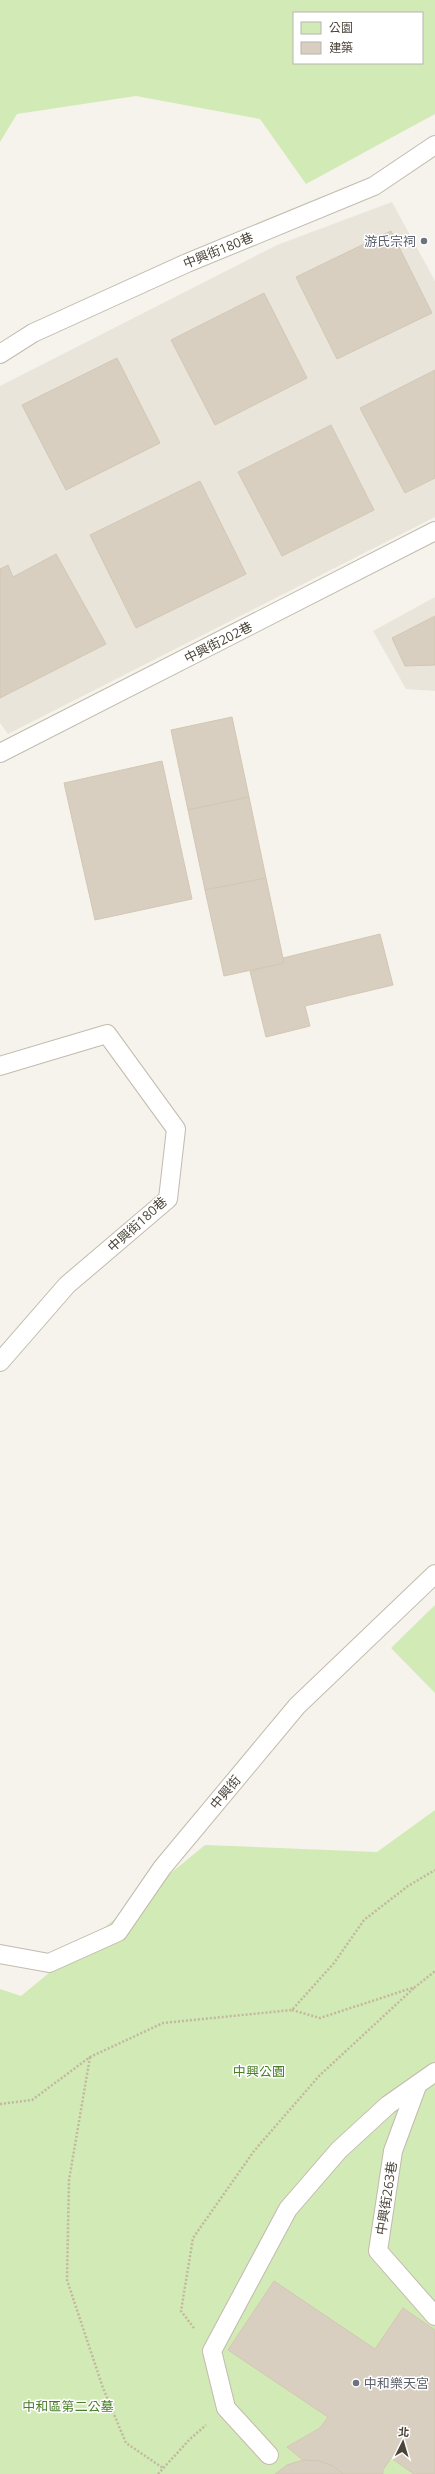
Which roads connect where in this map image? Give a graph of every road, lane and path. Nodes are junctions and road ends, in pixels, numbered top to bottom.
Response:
1 (435, 145) edge
2 (0, 354) edge
3 (435, 531) edge
4 (0, 753) edge
5 (0, 1066) edge
6 (0, 1362) edge
7 (435, 1574) edge
8 (435, 1870) edge
9 (0, 1954) edge
10 (435, 1971) edge
11 (415, 1987) junction
12 (292, 2010) junction
13 (90, 2057) junction
14 (435, 2072) edge
15 (418, 2086) junction
16 (0, 2104) edge
17 (435, 2316) edge
18 (212, 2351) junction
19 (226, 2408) junction
20 (269, 2455) dead end
21 (163, 2468) junction
22 (158, 2474) edge

1 - 2 lane, 中興街180巷
3 - 4 lane, 中興街202巷
5 - 6 lane, 中興街180巷
7 - 9 lane, 中興街
8 - 12 path
10 - 11 path
11 - 12 path
11 - 18 path
12 - 13 path
13 - 16 path
13 - 21 path
14 - 15 lane, 中興街263巷
15 - 17 lane, 中興街263巷
15 - 18 lane
18 - 19 lane
19 - 20 lane
19 - 21 path
21 - 22 path

